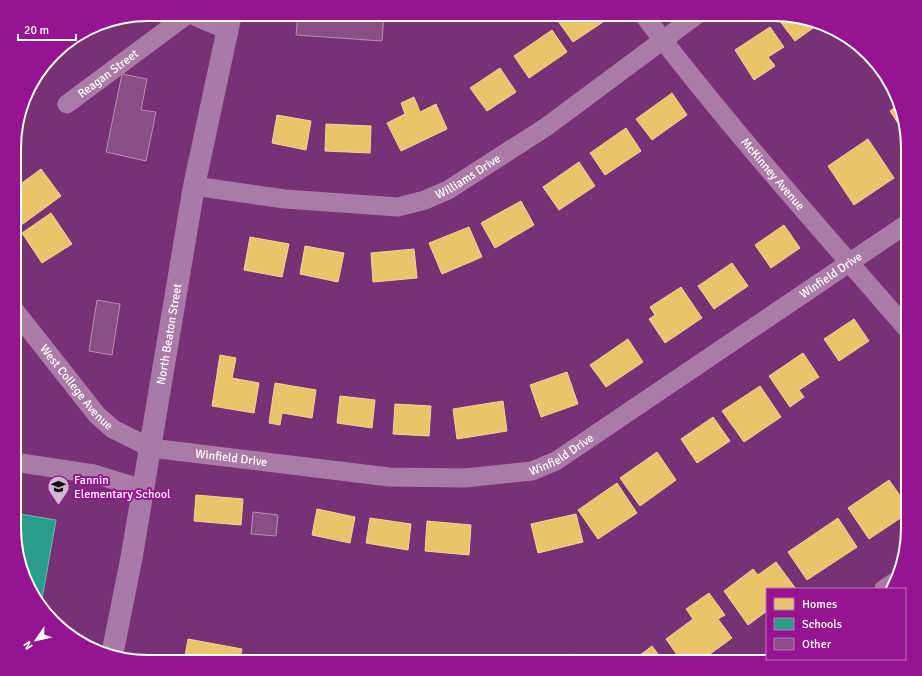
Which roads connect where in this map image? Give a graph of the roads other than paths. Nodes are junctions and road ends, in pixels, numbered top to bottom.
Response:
1 (180, 21) edge
2 (649, 21) edge
3 (689, 21) edge
4 (229, 22) edge
5 (663, 40) junction
6 (67, 104) dead end
7 (194, 186) junction
8 (901, 228) edge
9 (849, 263) junction
10 (21, 319) edge
11 (901, 322) edge
12 (150, 448) junction
13 (21, 463) edge
14 (144, 489) junction
15 (113, 650) edge

1 - 6 street, Reagan Street
2 - 5 street, McKinney Avenue
3 - 5 street, Williams Drive
4 - 7 main road, North Beaton Street
5 - 7 street, Williams Drive
5 - 9 street, McKinney Avenue
7 - 12 main road, North Beaton Street
8 - 9 street, Winfield Drive
9 - 11 street, McKinney Avenue
9 - 12 street, Winfield Drive
10 - 12 street, West College Avenue
12 - 14 main road, North Beaton Street
13 - 14 street
14 - 15 main road, North Beaton Street

